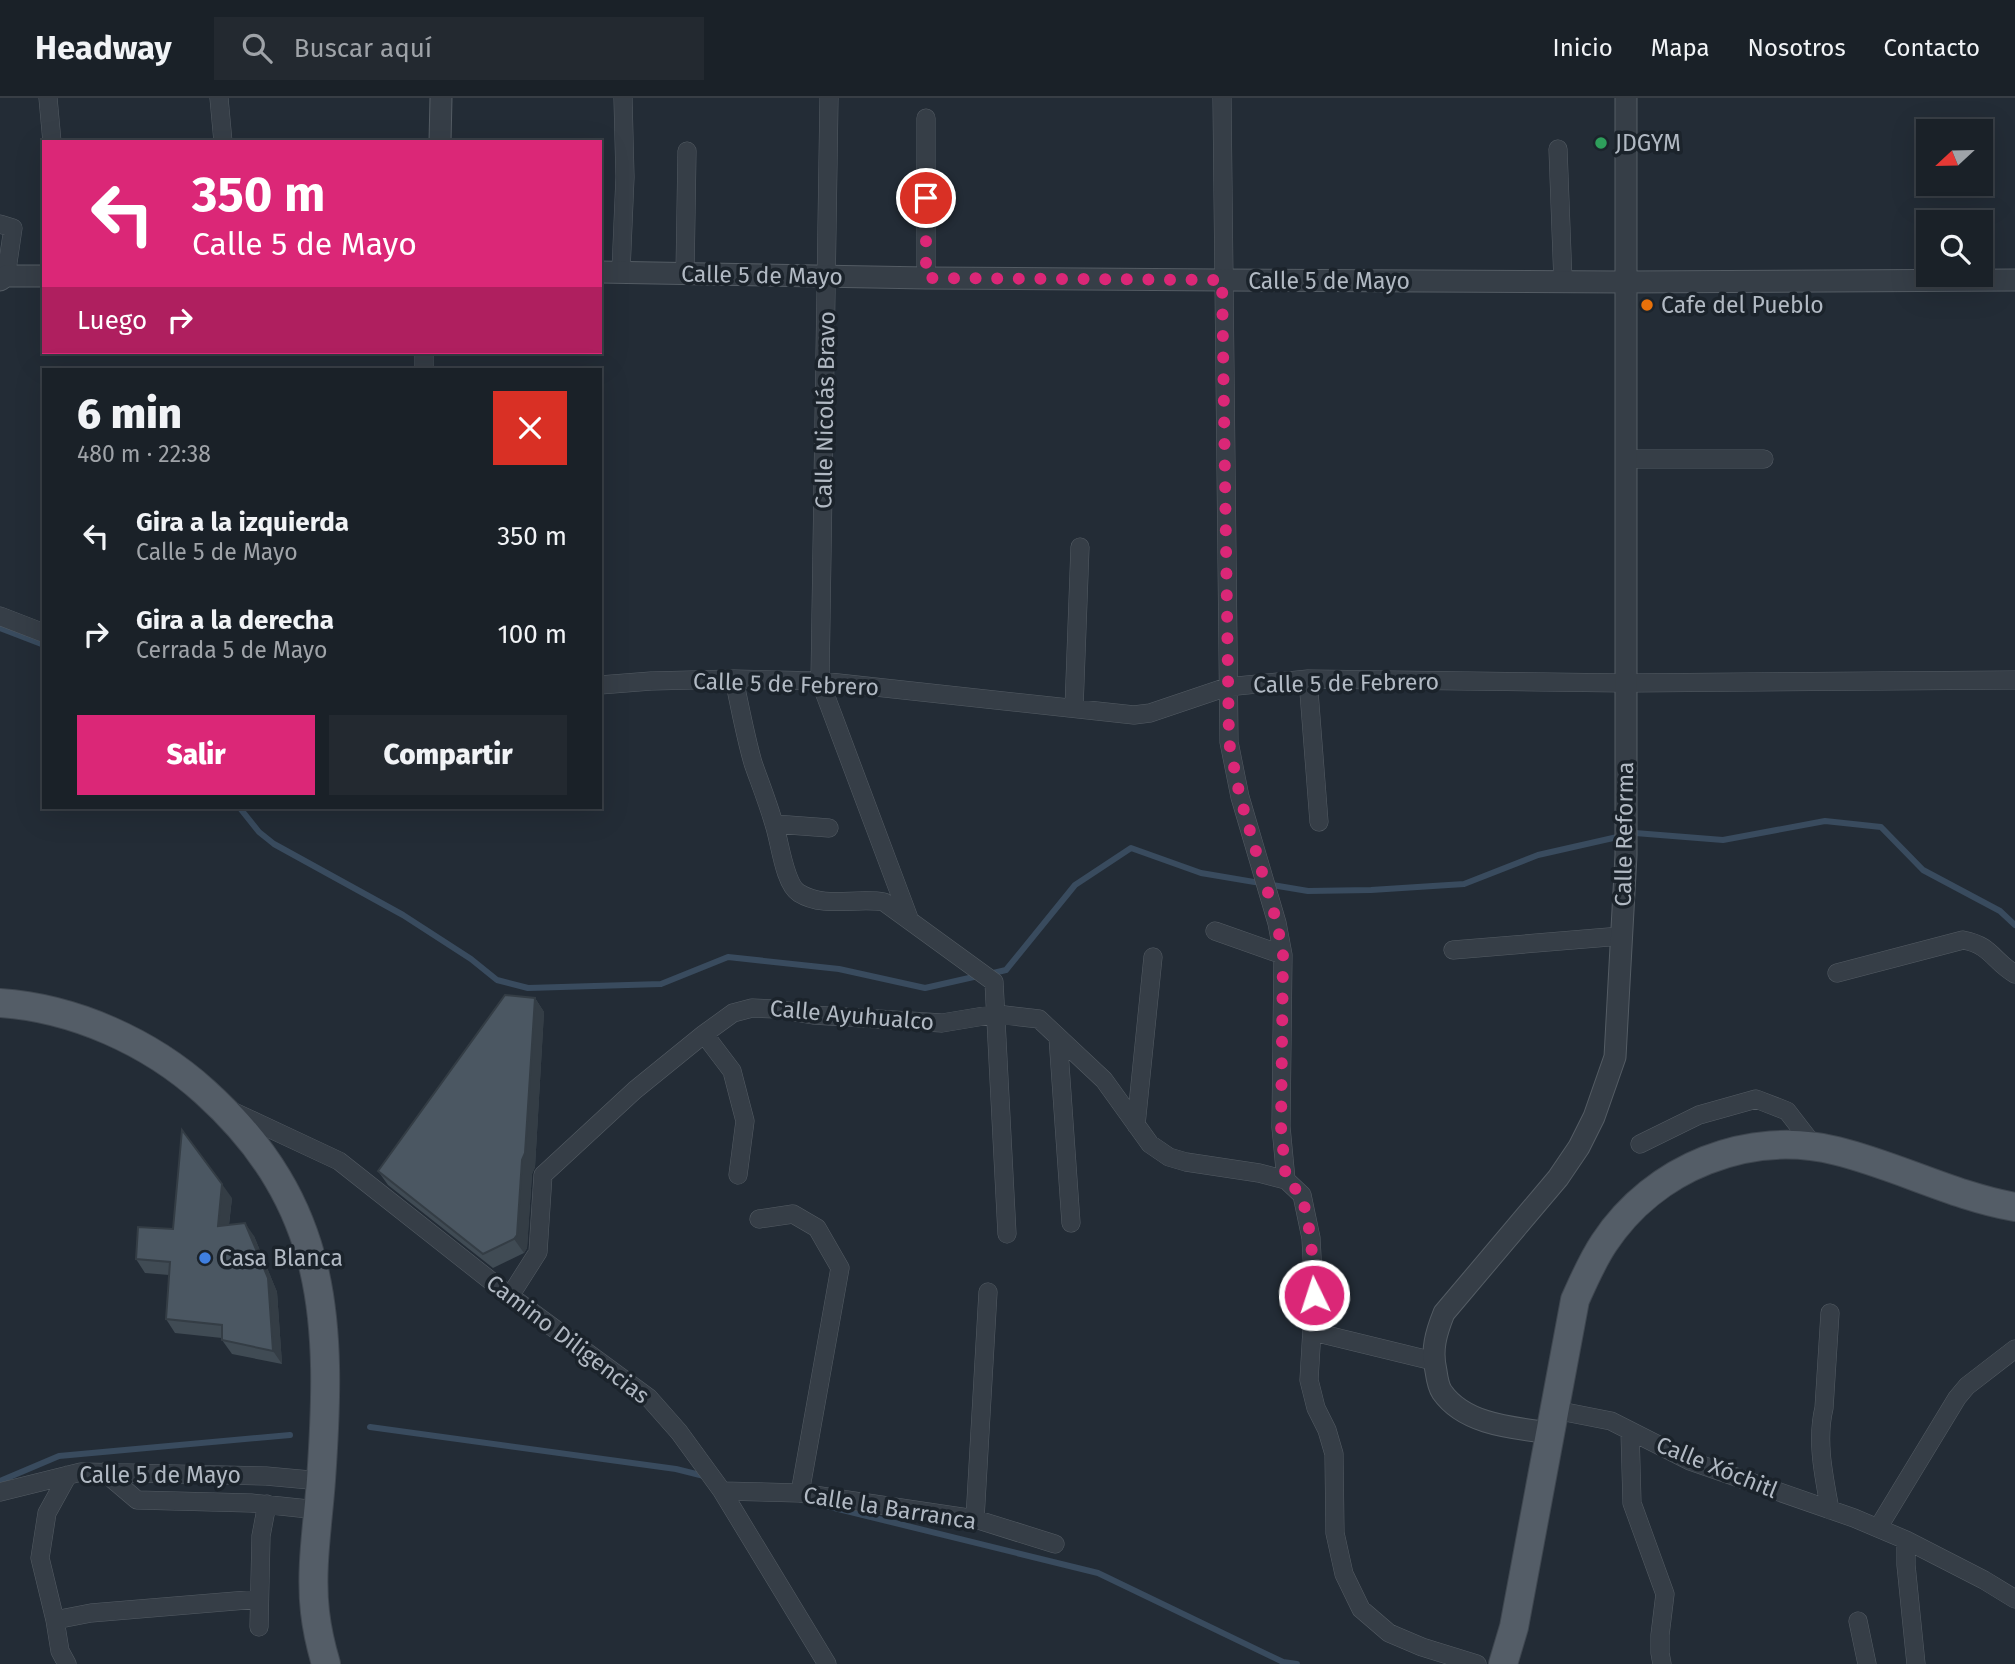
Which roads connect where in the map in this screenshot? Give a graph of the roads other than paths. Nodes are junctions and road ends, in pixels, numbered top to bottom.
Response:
1 (48, 98) edge
2 (219, 98) edge
3 (441, 98) edge
4 (622, 98) edge
5 (829, 98) edge
6 (1222, 98) edge
7 (1626, 98) edge
8 (926, 118) dead end
9 (52, 140) edge
10 (223, 140) edge
11 (440, 140) edge
12 (1558, 149) dead end
13 (687, 151) dead end
14 (0, 224) edge
15 (611, 272) edge
16 (685, 274) junction
17 (828, 275) junction
18 (42, 276) edge
19 (2, 277) edge
20 (926, 278) junction
21 (1222, 280) junction
22 (2015, 280) edge
23 (1563, 282) junction
24 (1625, 282) junction
25 (1626, 459) junction
26 (1764, 459) dead end
27 (1080, 547) dead end
28 (0, 616) edge
29 (42, 632) edge
30 (734, 679) junction
31 (1308, 679) junction
32 (2015, 680) edge
33 (820, 681) junction
34 (1626, 683) junction
35 (602, 685) edge
36 (1227, 687) junction
37 (1074, 708) junction
38 (1319, 822) dead end
39 (775, 824) junction
40 (829, 828) dead end
41 (910, 921) junction
42 (1215, 931) dead end
43 (1622, 936) junction
44 (1453, 950) dead end
45 (1283, 955) junction
46 (1153, 957) dead end
47 (1837, 973) dead end
48 (2015, 974) edge
49 (0, 1003) edge
50 (996, 1014) junction
51 (704, 1034) junction
52 (1058, 1037) junction
53 (220, 1105) junction
54 (1136, 1125) junction
55 (1640, 1144) dead end
56 (1814, 1146) junction
57 (738, 1175) dead end
58 (1286, 1180) junction
59 (2015, 1207) edge
60 (759, 1219) dead end
61 (1071, 1223) dead end
62 (1007, 1234) dead end
63 (988, 1292) dead end
64 (510, 1296) junction
65 (1830, 1313) dead end
66 (1314, 1332) junction
67 (2015, 1349) edge
68 (1433, 1361) junction
69 (1553, 1421) junction
70 (1630, 1431) junction
71 (104, 1472) junction
72 (68, 1475) junction
73 (321, 1481) junction
74 (726, 1491) junction
75 (0, 1492) edge
76 (797, 1493) junction
77 (267, 1504) junction
78 (318, 1510) junction
79 (1830, 1510) junction
80 (975, 1519) junction
81 (1878, 1528) junction
82 (1906, 1540) junction
83 (1055, 1544) dead end
84 (258, 1598) junction
85 (2015, 1599) edge
86 (55, 1620) junction
87 (1858, 1621) dead end
88 (259, 1627) dead end
89 (67, 1664) edge
90 (326, 1664) edge
91 (827, 1664) edge
92 (1477, 1664) edge
93 (1503, 1664) edge
94 (1662, 1664) edge
95 (1867, 1664) edge
96 (1916, 1664) edge

1 - 9 street
2 - 10 street
3 - 11 street
4 - 15 street
5 - 17 street, Calle Nicolás Bravo
6 - 21 street
7 - 24 street, Calle Reforma
8 - 20 street
12 - 23 street
13 - 16 street
14 - 19 street
15 - 16 street, Calle 5 de Mayo
16 - 17 street, Calle 5 de Mayo
17 - 20 street, Calle 5 de Mayo
17 - 33 street, Calle Nicolás Bravo
18 - 19 street
20 - 21 street, Calle 5 de Mayo
21 - 23 street, Calle 5 de Mayo
21 - 36 street
22 - 24 street, Calle 5 de Mayo
23 - 24 street, Calle 5 de Mayo
24 - 25 street, Calle Reforma
25 - 26 street
25 - 34 street, Calle Reforma
27 - 37 street
28 - 29 street
30 - 33 street, Calle 5 de Febrero
30 - 35 street, Calle 5 de Febrero
30 - 39 street
31 - 34 street, Calle 5 de Febrero
31 - 36 street, Calle 5 de Febrero
31 - 38 street
32 - 34 street, Calle 5 de Febrero
33 - 37 street, Calle 5 de Febrero
33 - 41 street
34 - 43 street, Calle Reforma
36 - 37 street, Calle 5 de Febrero
36 - 45 street
39 - 40 street
39 - 41 street
41 - 50 street
42 - 45 street
43 - 44 street
43 - 68 street, Calle Reforma
45 - 58 street
46 - 54 street
47 - 48 street
49 - 53 main road
50 - 51 street, Calle Ayuhualco
50 - 52 street, Calle Ayuhualco
50 - 62 street
51 - 57 street
51 - 64 street, Calle Ayuhualco
52 - 54 street, Calle Ayuhualco
52 - 61 street
53 - 64 street, Camino Diligencias
53 - 73 main road
54 - 58 street, Calle Ayuhualco
55 - 56 street
56 - 59 main road
56 - 69 main road
58 - 66 street
60 - 76 street
63 - 80 street
64 - 74 street, Camino Diligencias
65 - 79 street
66 - 68 street
66 - 92 street
67 - 81 street
68 - 69 street, Calle Reforma
69 - 70 street, Calle Xóchitl
69 - 93 main road
70 - 79 street, Calle Xóchitl
70 - 94 street
71 - 72 street, Calle 5 de Mayo
71 - 73 street, Calle 5 de Mayo
71 - 77 street
72 - 75 street, Calle 5 de Mayo
72 - 86 street
73 - 78 main road
74 - 76 street, Calle la Barranca
74 - 91 street, Camino Diligencias
76 - 80 street, Calle la Barranca
77 - 78 street
77 - 84 street
78 - 90 main road
79 - 81 street, Calle Xóchitl
80 - 83 street, Calle la Barranca
81 - 82 street, Calle Xóchitl
82 - 85 street, Calle Xóchitl
82 - 96 street
84 - 86 street
84 - 88 street
86 - 89 street
87 - 95 street

